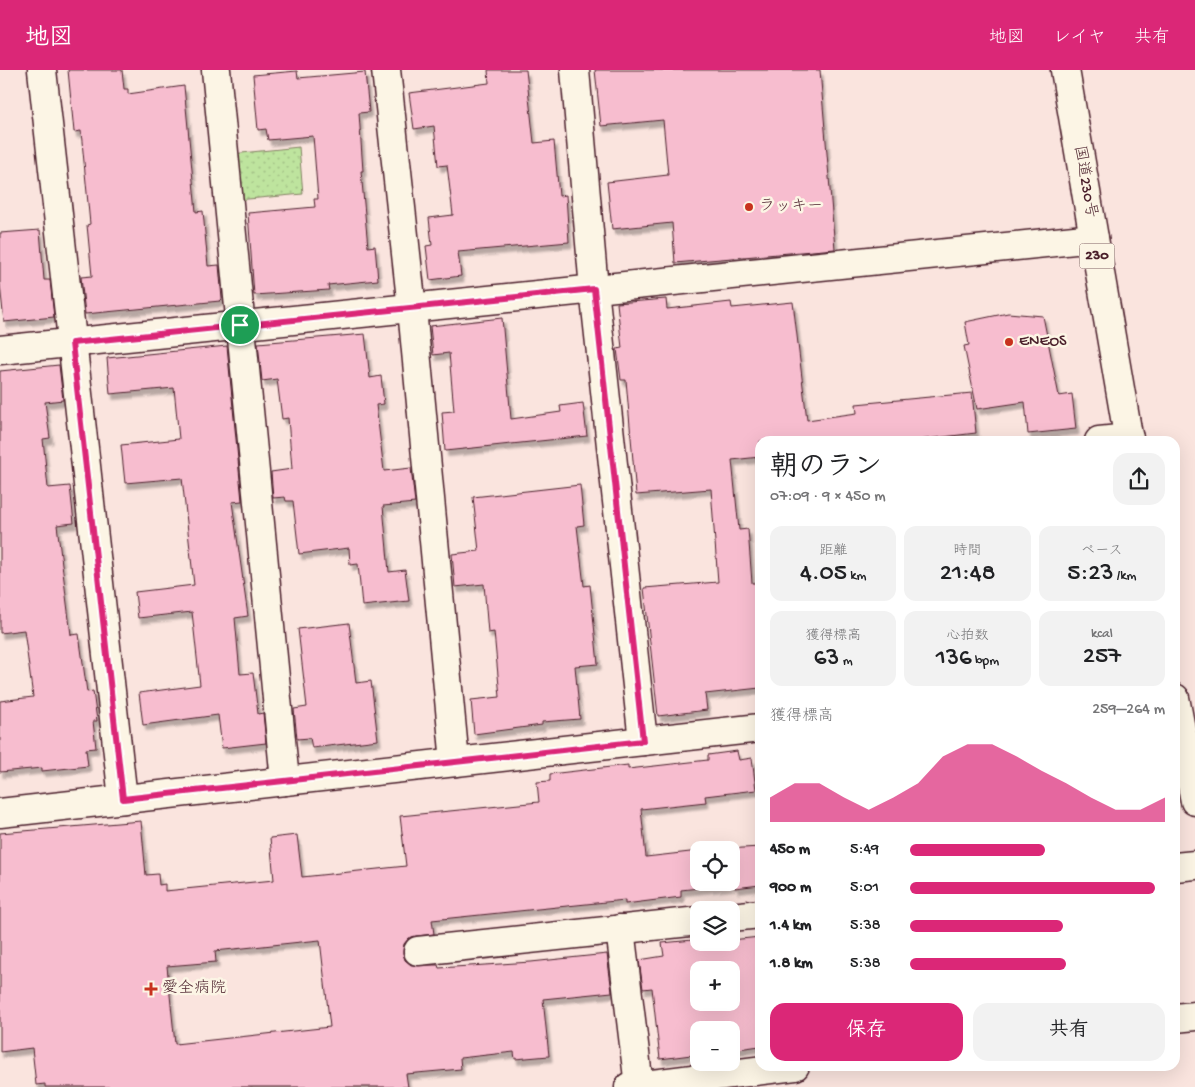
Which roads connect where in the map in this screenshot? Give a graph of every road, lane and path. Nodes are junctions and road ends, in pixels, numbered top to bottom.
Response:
1 (42, 70) edge
2 (216, 70) edge
3 (386, 70) edge
4 (575, 70) edge
5 (1064, 70) edge
6 (1094, 238) junction
7 (594, 289) junction
8 (412, 309) junction
9 (240, 325) junction
10 (72, 343) junction
11 (0, 350) edge
12 (1128, 436) edge
13 (1180, 724) edge
14 (755, 729) edge
15 (643, 741) junction
16 (455, 762) junction
17 (285, 781) junction
18 (123, 799) junction
19 (1195, 801) edge
20 (0, 813) edge
21 (1195, 864) edge
22 (1180, 866) edge
23 (755, 915) edge
24 (740, 916) edge
25 (690, 921) edge
26 (620, 930) junction
27 (418, 951) dead end
28 (1195, 1016) edge
29 (1180, 1018) edge
30 (764, 1071) edge
31 (688, 1083) edge
32 (634, 1086) edge

1 - 10 main road
2 - 9 main road
3 - 8 main road
4 - 7 main road
5 - 6 main road, 国道230号 / 230
6 - 7 main road
6 - 12 main road, 国道230号 / 230
7 - 8 main road
7 - 15 main road
8 - 9 main road
8 - 16 main road
9 - 10 main road
9 - 17 main road
10 - 11 main road
10 - 18 main road
13 - 19 main road
14 - 15 main road
15 - 16 main road
16 - 17 main road
17 - 18 main road
18 - 20 main road
21 - 22 main road
23 - 24 main road
25 - 26 main road
26 - 27 main road
26 - 32 main road
28 - 29 main road
30 - 31 main road
31 - 32 main road

